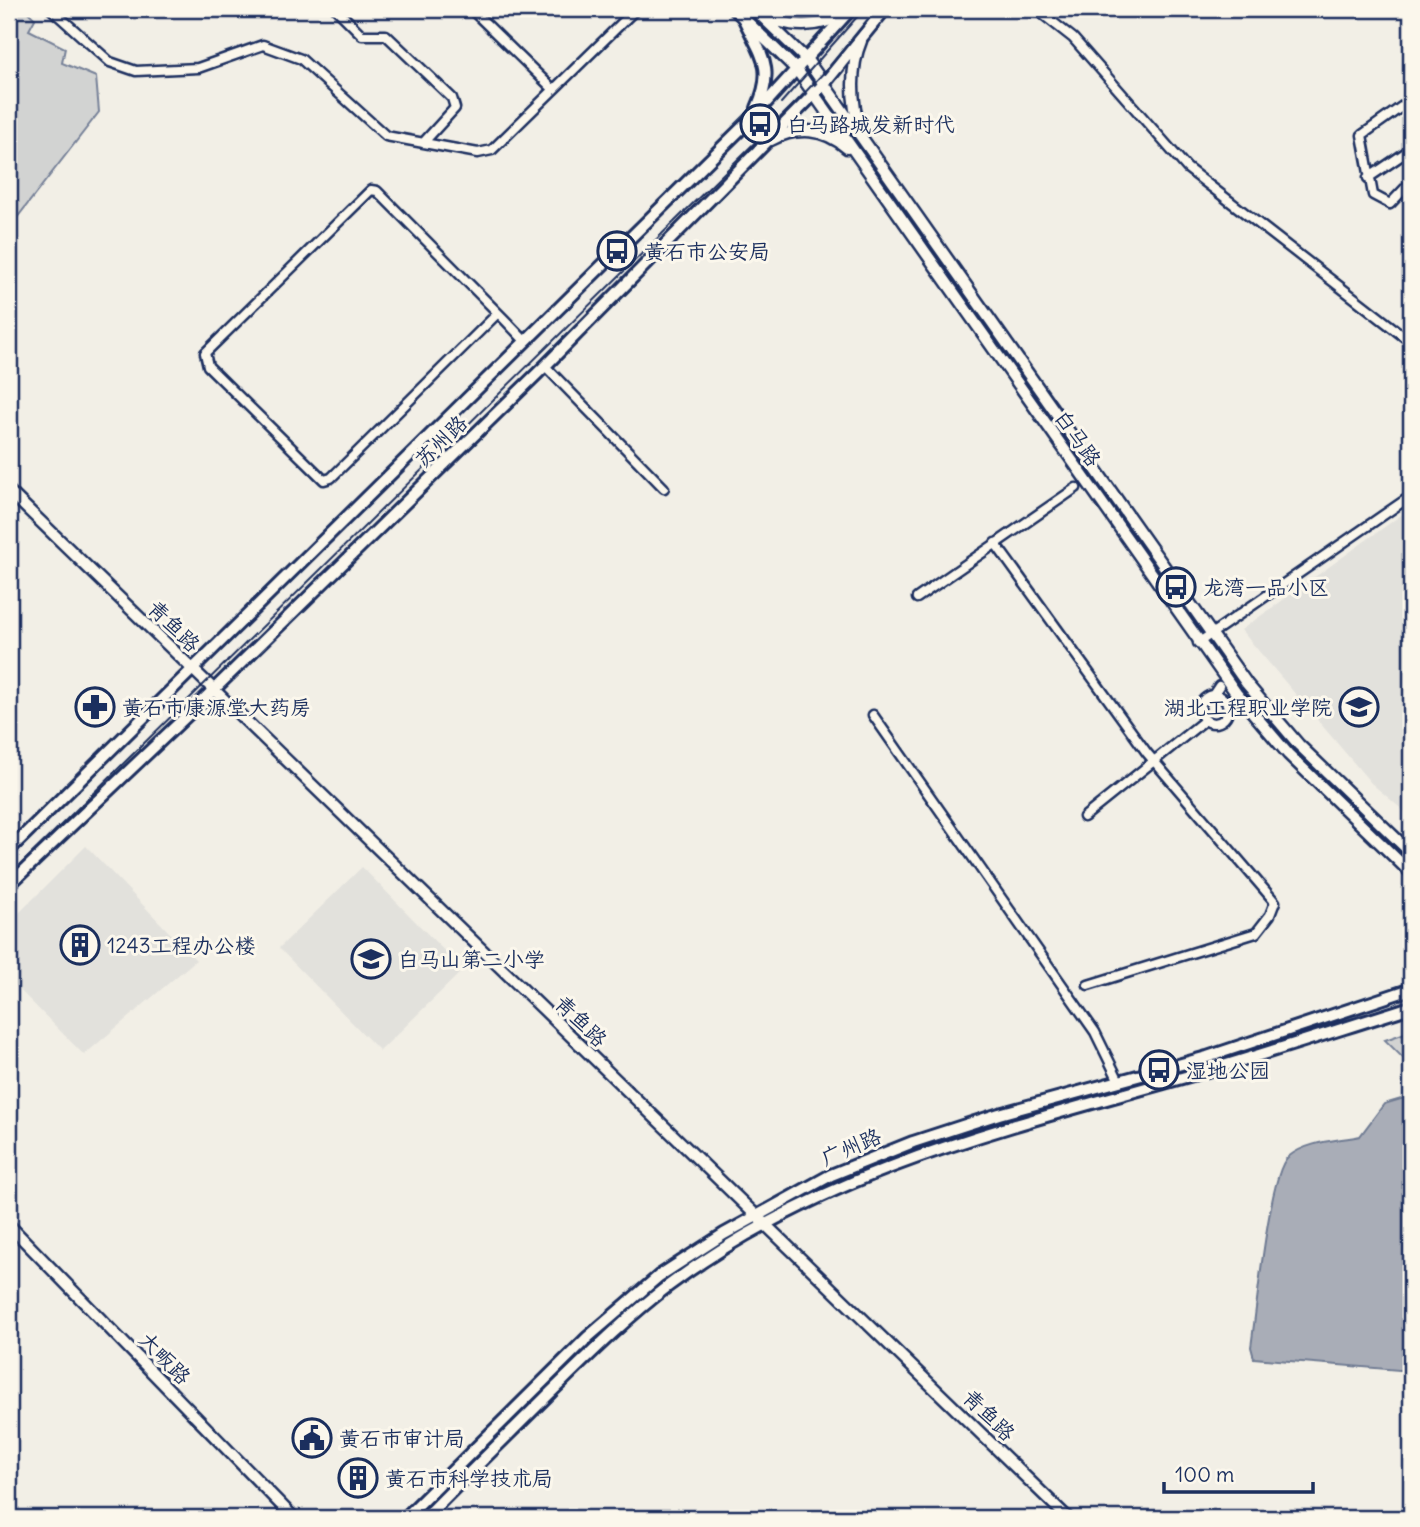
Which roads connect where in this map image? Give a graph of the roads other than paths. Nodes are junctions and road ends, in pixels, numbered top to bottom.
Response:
1 (51, 9) edge
2 (336, 9) edge
3 (471, 9) edge
4 (636, 9) edge
5 (756, 9) edge
6 (777, 9) edge
7 (851, 9) edge
8 (885, 9) edge
9 (1036, 9) edge
10 (738, 13) edge
11 (808, 13) dead end
12 (865, 33) junction
13 (807, 60) junction
14 (797, 70) junction
15 (824, 84) junction
16 (553, 89) junction
17 (814, 94) junction
18 (1411, 100) edge
19 (753, 117) junction
20 (767, 142) junction
21 (423, 143) junction
22 (1411, 149) edge
23 (871, 152) junction
24 (861, 159) junction
25 (1368, 178) junction
26 (1411, 182) edge
27 (498, 313) junction
28 (525, 341) junction
29 (1411, 342) edge
30 (545, 366) junction
31 (664, 488) dead end
32 (1076, 488) dead end
33 (9, 491) edge
34 (1411, 496) edge
35 (995, 543) junction
36 (917, 598) dead end
37 (1210, 635) junction
38 (1198, 643) junction
39 (192, 670) junction
40 (1219, 686) dead end
41 (212, 690) junction
42 (1213, 695) junction
43 (1237, 710) dead end
44 (1228, 714) junction
45 (873, 715) dead end
46 (1205, 720) junction
47 (1153, 761) junction
48 (1084, 817) dead end
49 (9, 850) edge
50 (1411, 853) edge
51 (1411, 873) edge
52 (9, 886) edge
53 (1088, 985) dead end
54 (1409, 988) edge
55 (1411, 1007) edge
56 (1119, 1081) junction
57 (755, 1217) junction
58 (9, 1225) edge
59 (765, 1226) junction
60 (294, 1518) edge
61 (405, 1518) edge
62 (425, 1518) edge
63 (1068, 1518) edge

1 - 21 street
2 - 21 street
3 - 16 street
4 - 16 street
5 - 7 street
5 - 13 street, 白马路
6 - 11 street
7 - 13 main road, 苏州路
8 - 12 main road, 苏州路
9 - 29 street
10 - 14 street, 白马路
10 - 19 main road
12 - 15 main road, 苏州路
12 - 23 street
13 - 14 main road, 苏州路
13 - 15 street, 白马路
14 - 17 street, 白马路
14 - 19 main road, 苏州路
15 - 17 main road, 苏州路
15 - 23 street, 白马路
16 - 21 street
17 - 20 main road, 苏州路
17 - 24 street, 白马路
18 - 25 street
19 - 28 main road, 苏州路
20 - 24 street
20 - 30 main road, 苏州路
22 - 25 street
23 - 37 street, 白马路
24 - 38 street, 白马路
25 - 26 street
27 - 27 street
27 - 28 street
28 - 39 main road, 苏州路
30 - 31 street
30 - 41 main road, 苏州路
32 - 35 street
33 - 39 street, 青鱼路
34 - 37 street
35 - 36 street
35 - 47 street
37 - 38 street
37 - 50 street, 白马路
38 - 51 street, 白马路
39 - 41 street, 青鱼路
39 - 49 main road, 苏州路
40 - 42 street
41 - 52 main road, 苏州路
41 - 57 street, 青鱼路
42 - 44 street
42 - 46 street
43 - 44 street
44 - 46 street
45 - 56 street
46 - 47 street
47 - 48 street
47 - 53 street
54 - 56 main road, 广州路
55 - 59 main road, 广州路
56 - 57 main road, 广州路
57 - 59 street, 青鱼路
57 - 61 main road, 广州路
58 - 60 street, 大畈路
59 - 62 main road, 广州路
59 - 63 street, 青鱼路

